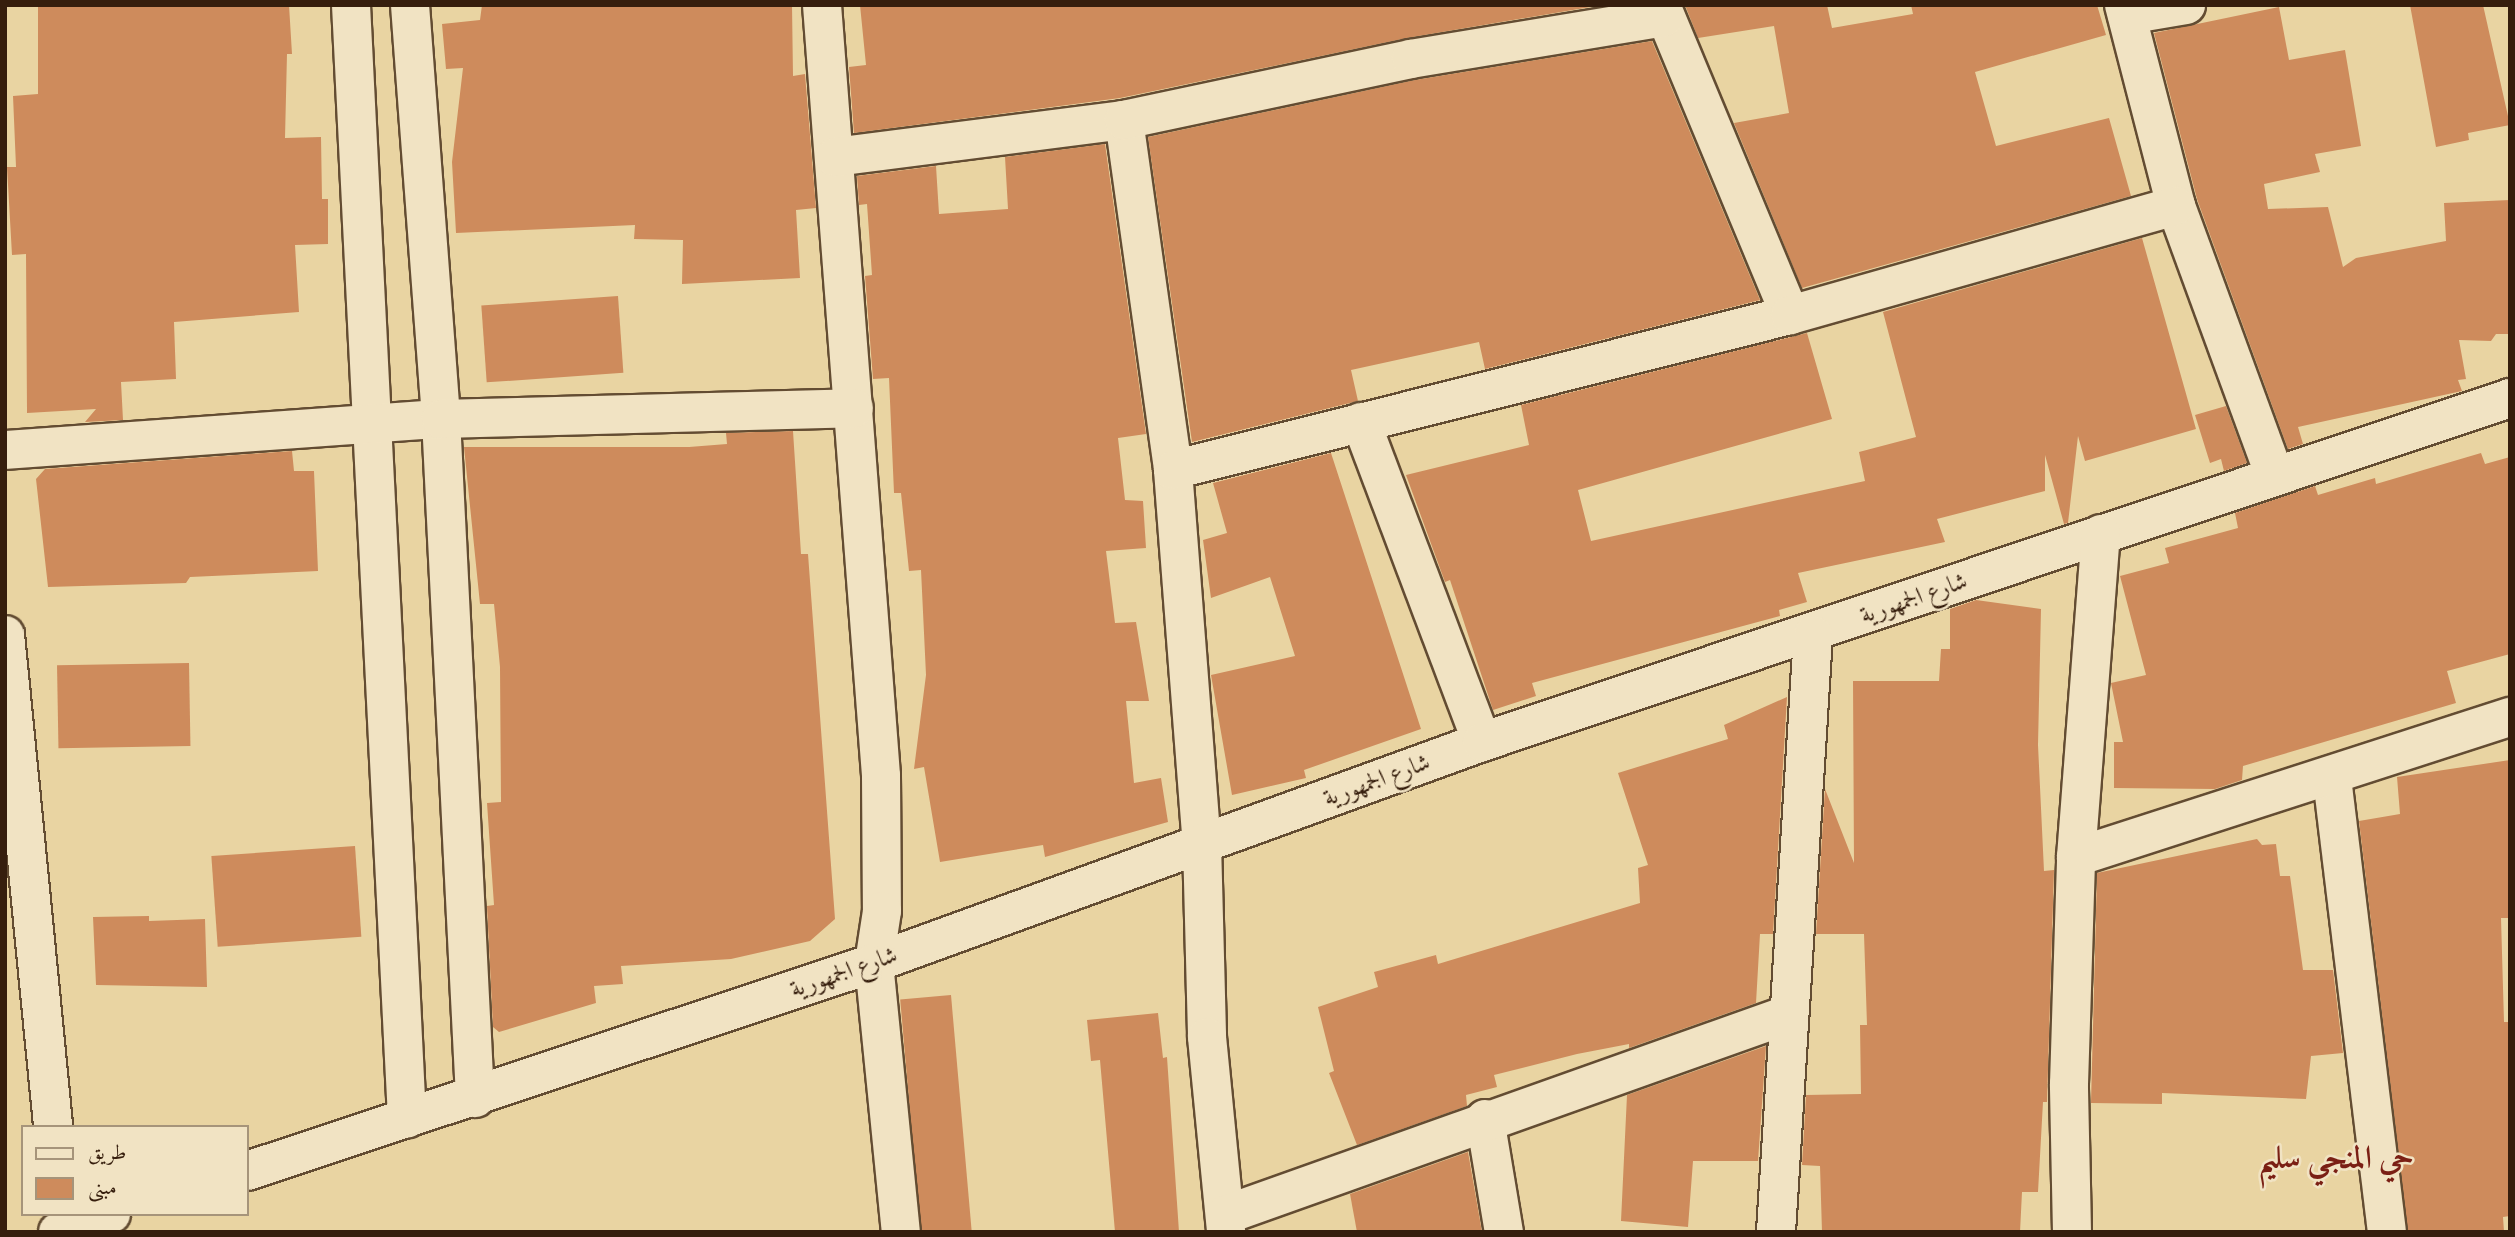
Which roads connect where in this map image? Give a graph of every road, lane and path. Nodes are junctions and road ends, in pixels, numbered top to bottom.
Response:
1 (351, 5) edge
2 (410, 5) edge
3 (822, 5) edge
4 (2186, 5) edge
5 (2125, 10) edge
6 (1663, 11) edge
7 (1125, 120) junction
8 (835, 157) junction
9 (2176, 206) junction
10 (1790, 315) junction
11 (2510, 398) edge
12 (854, 408) junction
13 (441, 419) junction
14 (1361, 422) junction
15 (374, 423) junction
16 (5, 450) edge
17 (1173, 470) junction
18 (2274, 474) junction
19 (2101, 534) junction
20 (5, 635) edge
21 (1813, 635) junction
22 (2510, 717) edge
23 (1482, 742) junction
24 (2332, 778) junction
25 (1202, 843) junction
26 (2076, 857) junction
27 (874, 963) junction
28 (1787, 1015) junction
29 (475, 1098) junction
30 (407, 1119) junction
31 (1485, 1119) junction
32 (53, 1125) edge
33 (248, 1171) edge
34 (1225, 1223) edge
35 (901, 1232) edge
36 (1504, 1232) edge
37 (1776, 1232) edge
38 (2072, 1232) edge
39 (2387, 1232) edge

1 - 15 street
2 - 13 street
3 - 8 street
4 - 5 street
5 - 9 street
6 - 7 street
6 - 10 street
7 - 8 street
7 - 17 street
8 - 12 street
9 - 10 street
9 - 18 street
10 - 14 street
11 - 18 street, شارع الجمهورية
12 - 13 street
12 - 27 street
13 - 15 street
13 - 29 street
14 - 17 street
14 - 23 street
15 - 16 street
15 - 30 street
17 - 25 street
18 - 19 street, شارع الجمهورية
19 - 21 street, شارع الجمهورية
19 - 26 street
20 - 32 street
21 - 23 street, شارع الجمهورية
21 - 28 street
22 - 24 street
23 - 25 street, شارع الجمهورية
24 - 26 street
24 - 39 street
25 - 27 street, شارع الجمهورية
25 - 34 street
26 - 38 street
27 - 29 street, شارع الجمهورية
27 - 35 street
28 - 31 street
28 - 37 street
29 - 30 street, شارع الجمهورية
30 - 33 street, شارع الجمهورية
31 - 34 street
31 - 36 street

